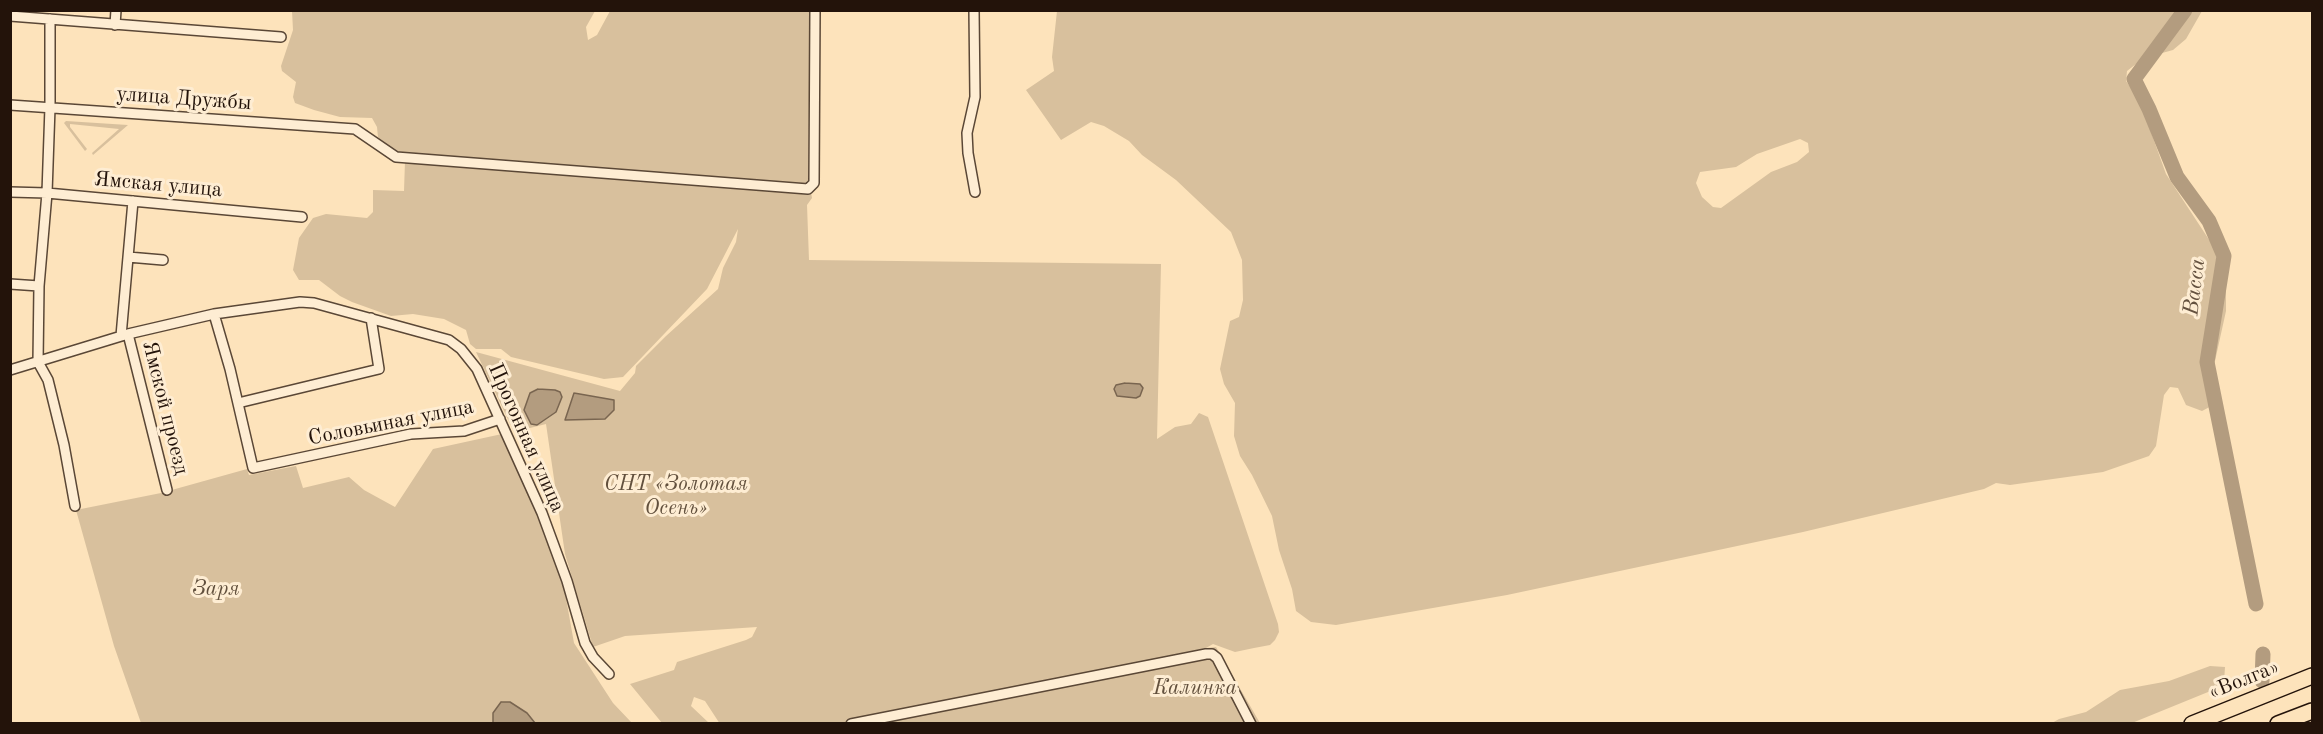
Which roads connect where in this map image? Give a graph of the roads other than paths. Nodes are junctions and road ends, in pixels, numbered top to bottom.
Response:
1 (116, 10) edge
2 (815, 10) edge
3 (974, 10) edge
4 (10, 16) edge
5 (50, 20) junction
6 (116, 25) junction
7 (281, 38) dead end
8 (10, 105) edge
9 (50, 107) junction
10 (10, 192) edge
11 (975, 192) dead end
12 (47, 193) junction
13 (132, 201) junction
14 (302, 217) dead end
15 (128, 257) junction
16 (163, 260) dead end
17 (10, 284) edge
18 (39, 286) junction
19 (214, 314) junction
20 (371, 318) junction
21 (125, 335) junction
22 (38, 362) junction
23 (10, 370) edge
24 (238, 403) junction
25 (500, 419) junction
26 (167, 490) dead end
27 (75, 506) dead end
28 (609, 674) dead end
29 (2313, 675) edge
30 (2313, 711) edge
31 (851, 723) edge
32 (1251, 723) edge
33 (2192, 723) edge
34 (2278, 723) edge

1 - 6 street
2 - 9 street, улица Дружбы
3 - 11 street
4 - 5 street
5 - 6 street
5 - 9 street
6 - 7 street
8 - 9 street, улица Дружбы
9 - 12 street
10 - 12 street, Ямская улица
12 - 13 street, Ямская улица
12 - 18 street
13 - 14 street, Ямская улица
13 - 15 street, Ямской проезд
15 - 16 street
15 - 21 street, Ямской проезд
17 - 18 street
18 - 22 street
19 - 20 street, Прогонная улица
19 - 21 street, Прогонная улица
19 - 24 street
20 - 24 street
20 - 25 street, Прогонная улица
21 - 22 street, Прогонная улица
21 - 26 street, Ямской проезд
22 - 23 street, Прогонная улица
22 - 27 street
24 - 25 street, Соловьиная улица
25 - 28 street, Прогонная улица
29 - 33 highway, «Волга»
30 - 34 highway
31 - 32 street

